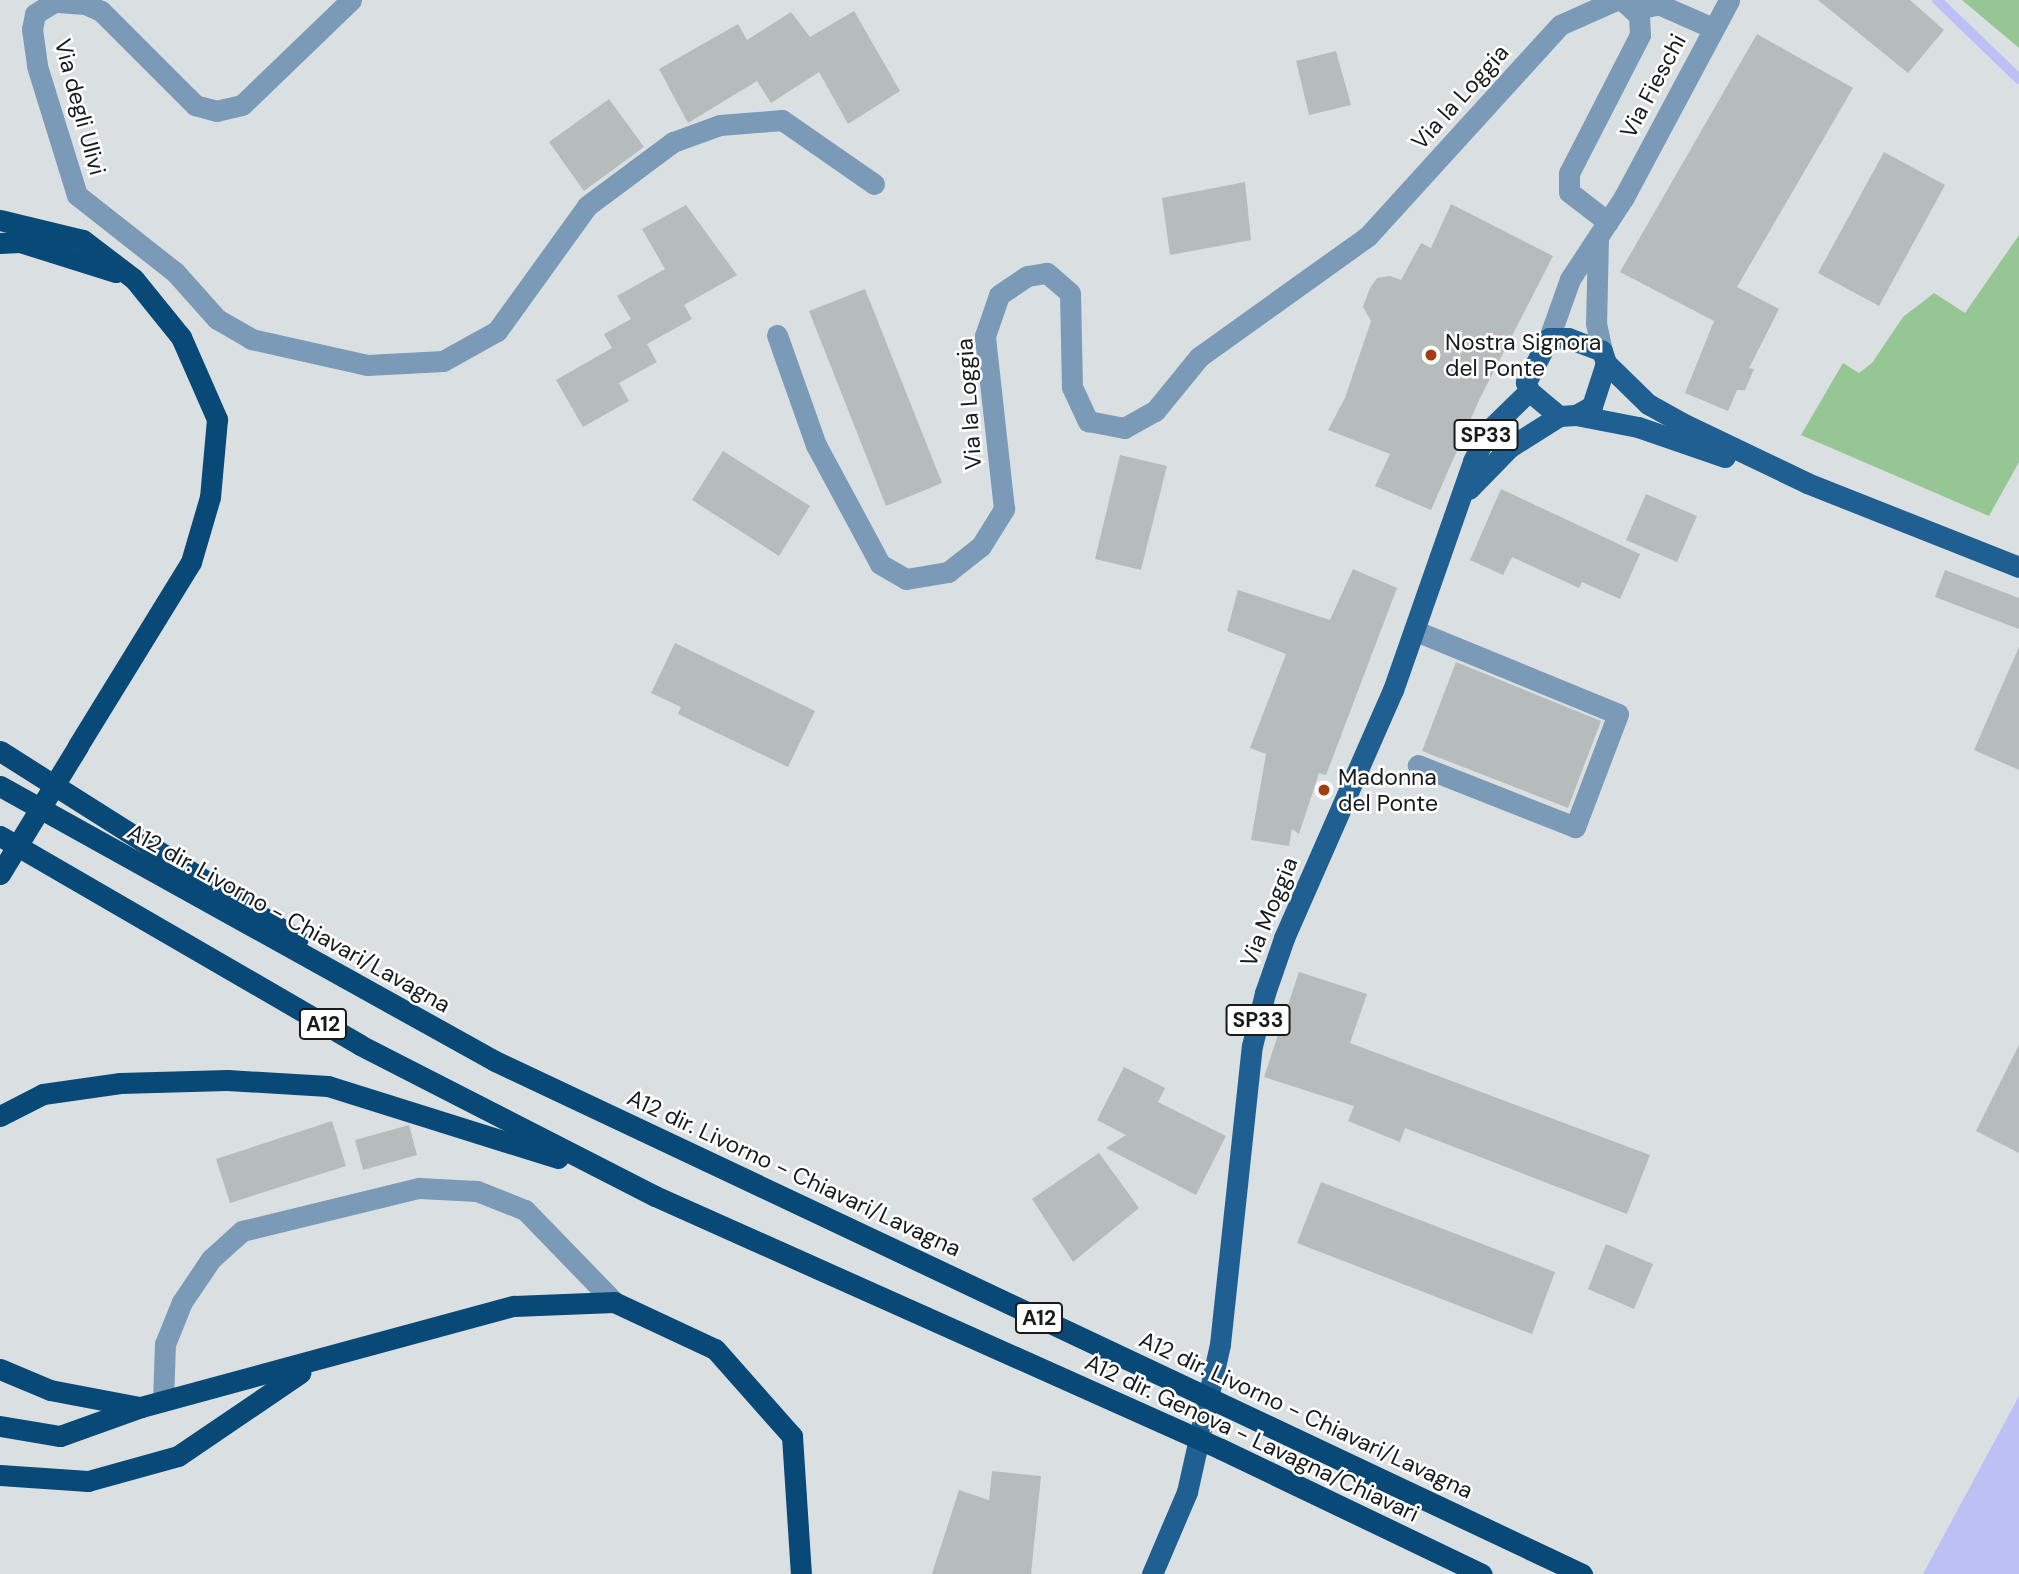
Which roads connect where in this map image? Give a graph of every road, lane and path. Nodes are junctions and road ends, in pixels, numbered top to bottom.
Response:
1 (351, 0) edge
2 (1729, 0) edge
3 (1624, 3) edge
4 (1713, 29) junction
5 (874, 184) dead end
6 (0, 220) edge
7 (1603, 230) junction
8 (0, 243) edge
9 (134, 279) junction
10 (777, 335) dead end
11 (1549, 338) junction
12 (1604, 357) junction
13 (1529, 391) junction
14 (1568, 415) junction
15 (1807, 483) junction
16 (1465, 493) junction
17 (2019, 567) edge
18 (1416, 631) junction
19 (0, 751) edge
20 (1418, 765) dead end
21 (0, 786) edge
22 (0, 836) edge
23 (0, 874) edge
24 (400, 1010) junction
25 (0, 1116) edge
26 (628, 1182) junction
27 (614, 1302) junction
28 (313, 1363) junction
29 (0, 1368) edge
30 (163, 1401) junction
31 (141, 1407) junction
32 (0, 1426) edge
33 (0, 1475) edge
34 (801, 1574) edge
35 (1152, 1574) edge
36 (1482, 1574) edge
37 (1582, 1574) edge

1 - 5 street, Via degli Ulivi
2 - 4 street, Via Fieschi / SP33
3 - 4 street, Via la Loggia
3 - 7 street
3 - 10 street, Via la Loggia
4 - 7 street, Via Fieschi / SP33
6 - 9 highway
7 - 11 street, SP33
7 - 12 street, Via Moggia / SP33
8 - 9 highway
9 - 23 highway, bridge
11 - 12 main road
11 - 13 main road, SP33
12 - 14 main road, Via Moggia / SP33
12 - 15 main road
13 - 14 main road, SP33
13 - 16 main road, Via Moggia / SP33
14 - 15 main road
14 - 16 main road, Via Moggia / SP33
15 - 17 main road
16 - 18 main road, Via Moggia / SP33
18 - 20 street
18 - 35 main road, Via Moggia / SP33
19 - 24 highway
21 - 24 highway, A12 dir. Livorno - Chiavari/Lavagna / A12
22 - 26 highway, A12
24 - 37 highway, A12 dir. Livorno - Chiavari/Lavagna / A12, bridge
25 - 26 highway
26 - 36 highway, A12 dir. Genova - Lavagna/Chiavari / A12, bridge
27 - 28 highway
27 - 30 street
27 - 34 highway
28 - 30 highway
28 - 33 highway
29 - 31 highway
30 - 31 highway
31 - 32 highway

